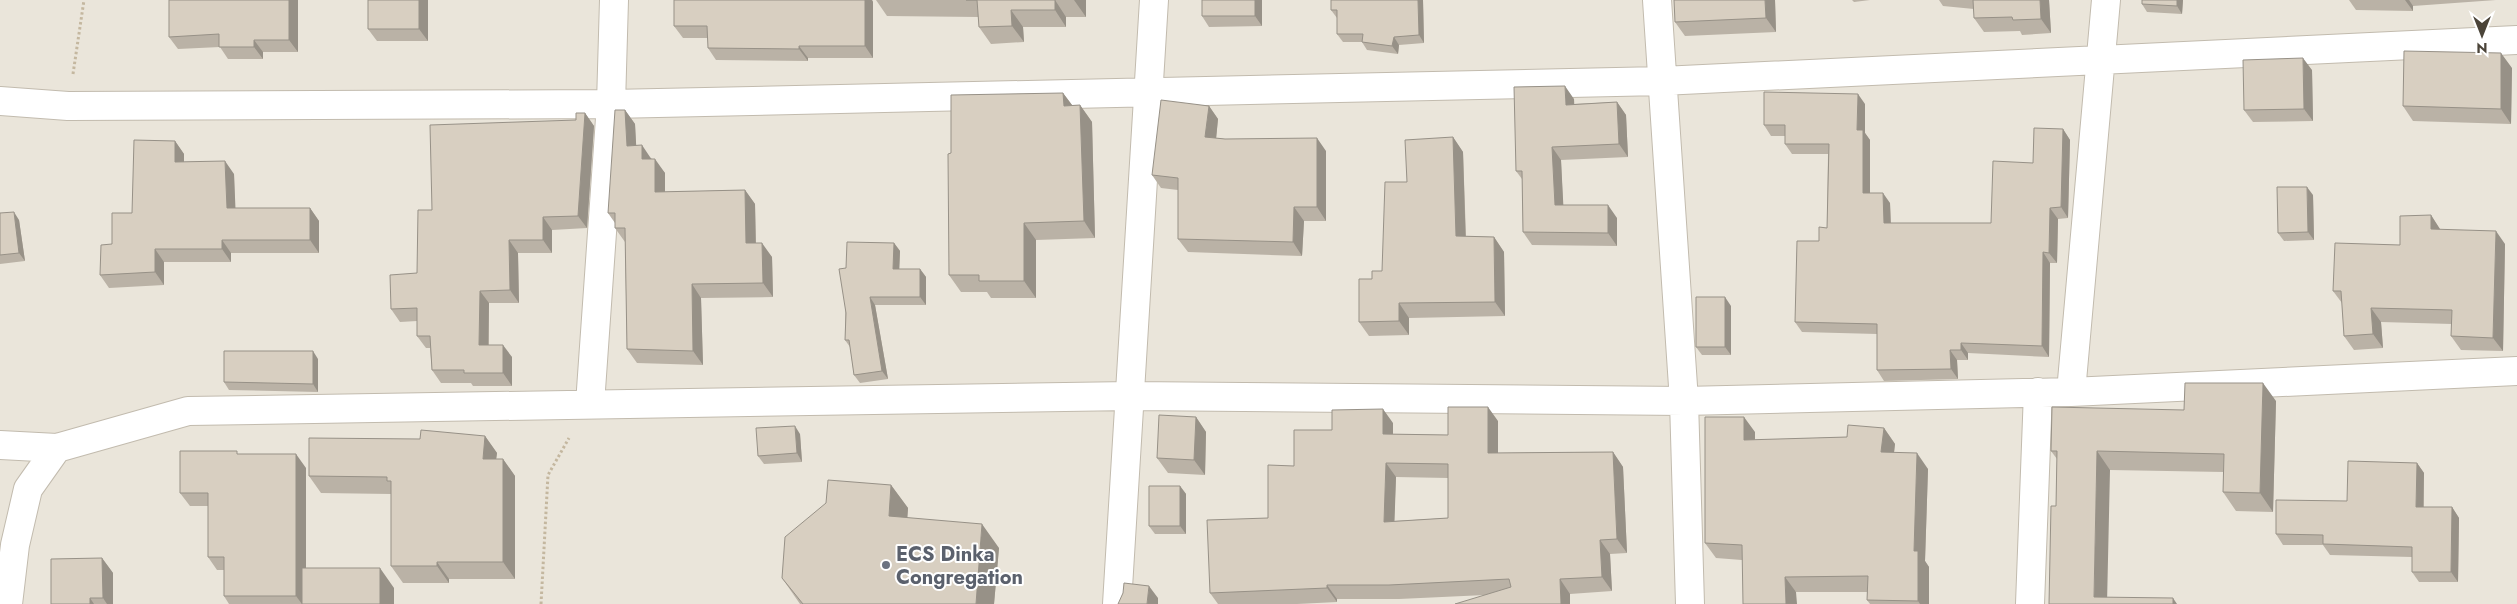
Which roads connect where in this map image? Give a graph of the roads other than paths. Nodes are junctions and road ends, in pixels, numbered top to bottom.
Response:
1 (614, 0) edge
2 (1154, 0) edge
3 (1657, 0) edge
4 (2106, 0) edge
5 (2517, 40) edge
6 (2101, 61) junction
7 (1662, 81) junction
8 (1148, 94) junction
9 (0, 101) edge
10 (611, 104) junction
11 (2517, 371) edge
12 (2038, 392) junction
13 (2071, 392) junction
14 (1130, 396) junction
15 (1684, 401) junction
16 (590, 404) junction
17 (0, 446) edge
18 (57, 448) junction
19 (8, 604) edge
20 (1116, 604) edge
21 (1690, 604) edge
22 (2030, 604) edge

1 - 10 street
2 - 8 street
3 - 7 street
4 - 6 street
5 - 6 street
6 - 7 street
6 - 13 street
7 - 8 street
7 - 15 street
8 - 10 street
8 - 14 street
9 - 10 street
10 - 16 street
11 - 13 street
12 - 13 street
12 - 15 street
12 - 22 street
14 - 15 street
14 - 16 street
14 - 20 street
15 - 21 street
16 - 18 street
17 - 18 street
18 - 19 street

